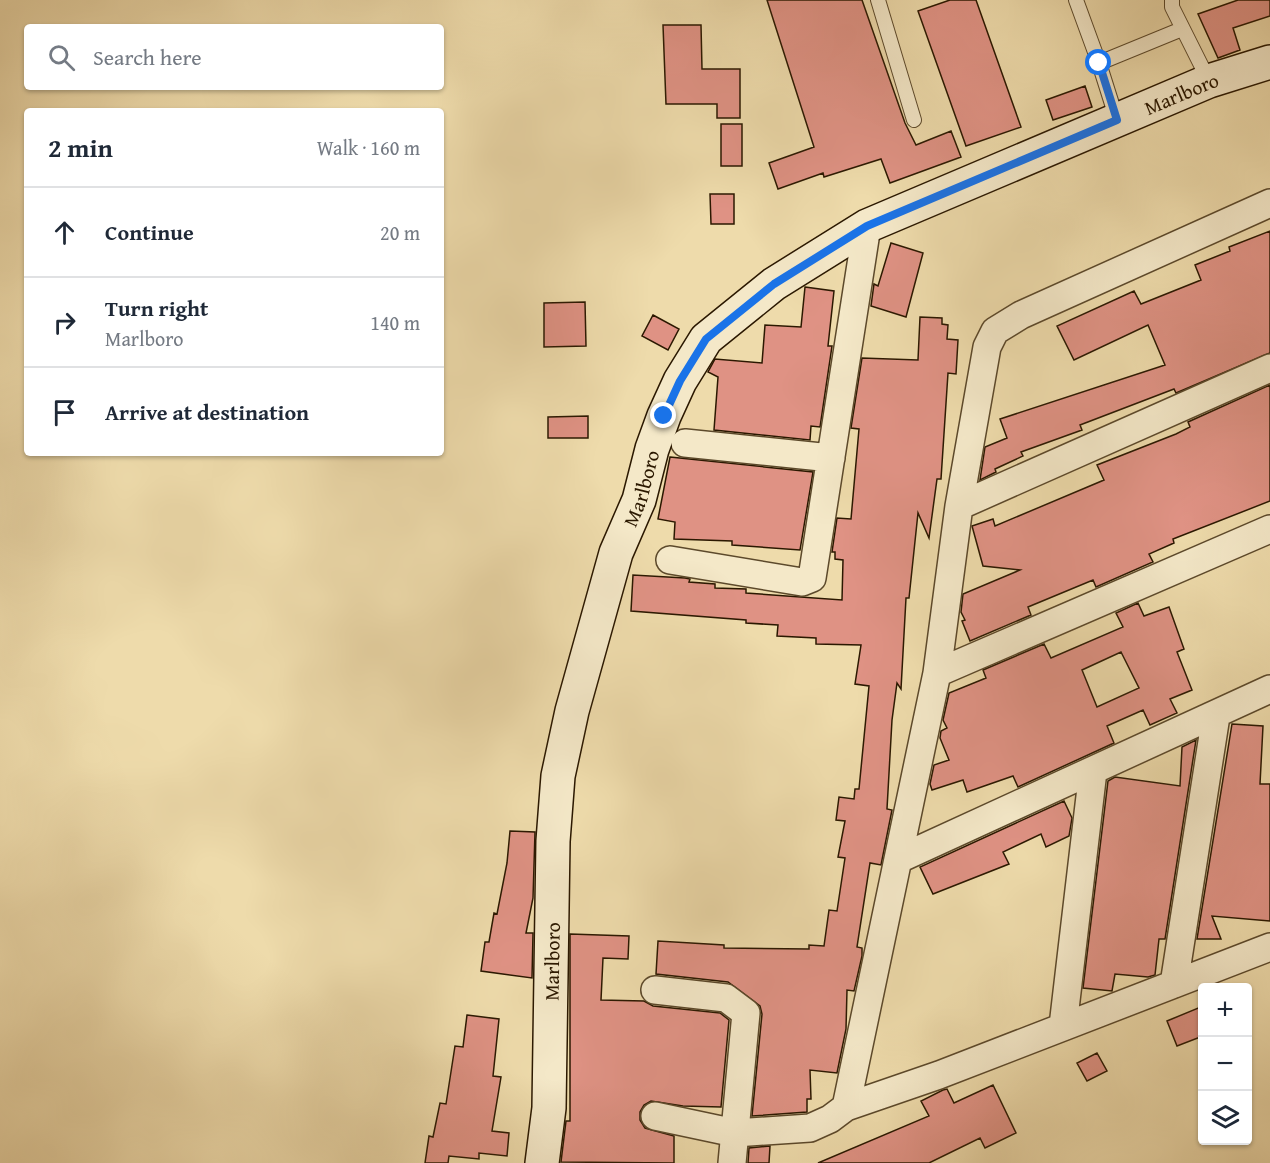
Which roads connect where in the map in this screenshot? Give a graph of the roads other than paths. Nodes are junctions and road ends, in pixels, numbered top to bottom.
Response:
1 (878, 0) edge
2 (1076, 0) edge
3 (1172, 0) edge
4 (1182, 29) junction
5 (1270, 62) edge
6 (1099, 63) junction
7 (1209, 81) junction
8 (914, 120) dead end
9 (1117, 120) junction
10 (1270, 203) edge
11 (867, 226) junction
12 (1270, 368) edge
13 (685, 442) dead end
14 (831, 458) junction
15 (959, 506) junction
16 (1270, 529) edge
17 (670, 560) dead end
18 (937, 673) junction
19 (1270, 689) edge
20 (1216, 716) junction
21 (1093, 771) junction
22 (899, 859) junction
23 (1270, 947) edge
24 (1174, 984) junction
25 (655, 990) dead end
26 (1064, 1026) junction
27 (846, 1107) junction
28 (655, 1116) dead end
29 (735, 1133) junction
30 (542, 1163) edge
31 (732, 1163) edge

1 - 8 lane
2 - 6 lane
3 - 4 lane
4 - 6 lane
4 - 7 lane
5 - 7 street, Marlboro
6 - 9 lane
7 - 9 street, Marlboro
9 - 11 street, Marlboro
10 - 15 street
11 - 14 street
11 - 30 street, Marlboro
12 - 15 street
13 - 14 street
14 - 17 street
15 - 18 street
16 - 18 street
18 - 22 street
19 - 20 street
20 - 21 street
20 - 24 street
21 - 22 street
21 - 26 street
22 - 27 street
23 - 24 street
24 - 26 street
25 - 29 street
26 - 27 street
27 - 29 street
28 - 29 street
29 - 31 street

